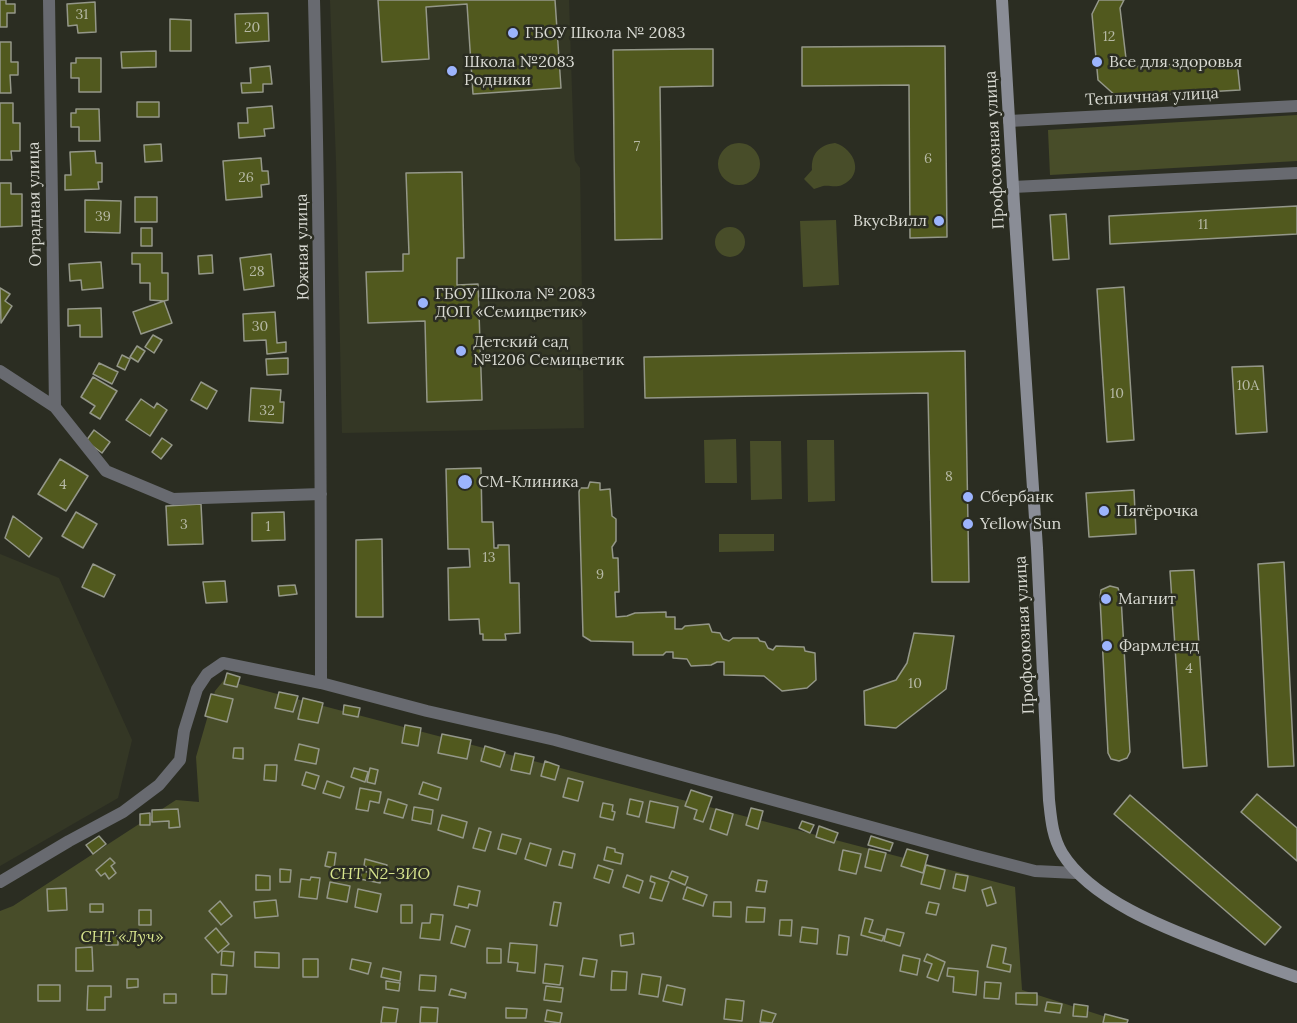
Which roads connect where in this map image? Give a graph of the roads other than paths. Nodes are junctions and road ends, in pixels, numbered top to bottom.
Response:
1 (48, 0) edge
2 (314, 0) edge
3 (1002, 0) edge
4 (1297, 106) edge
5 (1009, 122) junction
6 (1297, 172) edge
7 (1013, 188) junction
8 (0, 371) edge
9 (55, 407) junction
10 (321, 494) junction
11 (321, 683) junction
12 (1076, 873) junction
13 (0, 882) edge
14 (1297, 977) edge

1 - 9 street, Отрадная улица
2 - 10 street, Южная улица
3 - 5 main road, Профсоюзная улица
4 - 5 street, Тепличная улица
5 - 7 main road, Профсоюзная улица
6 - 7 street
7 - 12 main road, Профсоюзная улица
8 - 9 street
9 - 10 street
10 - 11 street, Южная улица
11 - 12 street
11 - 13 street
12 - 14 main road, Профсоюзная улица

